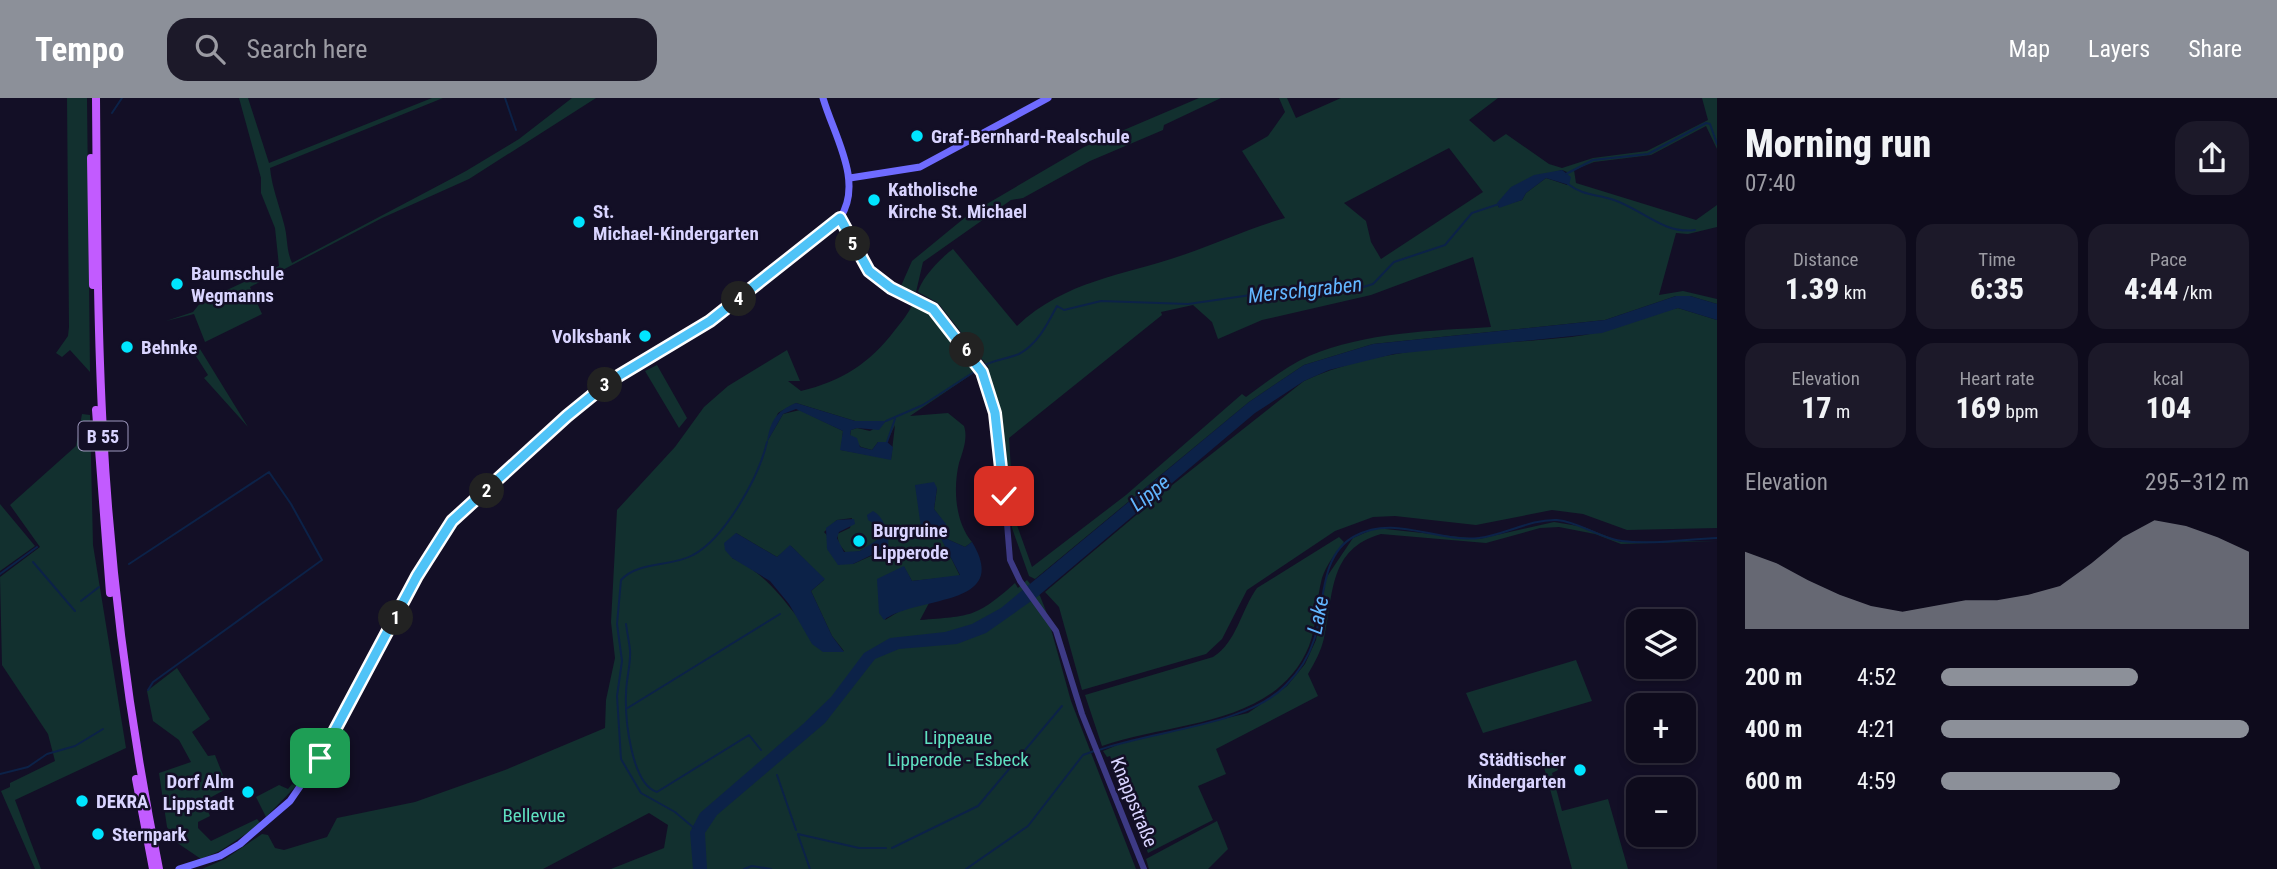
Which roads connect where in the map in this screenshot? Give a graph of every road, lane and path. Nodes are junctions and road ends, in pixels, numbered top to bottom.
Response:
1 (91, 98) edge
2 (96, 98) edge
3 (823, 98) edge
4 (1048, 98) edge
5 (850, 178) junction
6 (840, 218) junction
7 (153, 869) edge
8 (159, 869) edge
9 (179, 869) edge
10 (1144, 869) edge

1 - 7 main road, B 55
2 - 8 main road, B 55
3 - 5 main road
4 - 5 main road
5 - 6 main road
6 - 9 main road
6 - 10 street, Knappstraße

